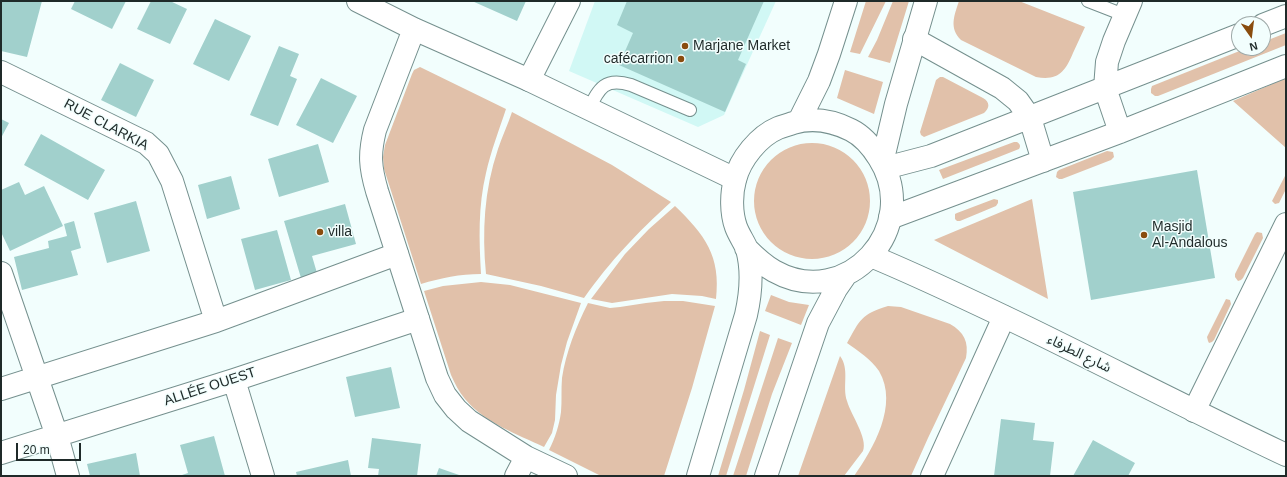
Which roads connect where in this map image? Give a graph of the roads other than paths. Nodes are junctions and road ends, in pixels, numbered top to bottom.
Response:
1 (358, 1) edge
2 (570, 1) edge
3 (846, 1) edge
4 (926, 1) edge
5 (1088, 1) edge
6 (1128, 8) edge
7 (1286, 16) edge
8 (1271, 22) edge
9 (414, 29) junction
10 (1231, 38) edge
11 (914, 39) junction
12 (1286, 66) edge
13 (1, 72) edge
14 (529, 80) junction
15 (1105, 88) junction
16 (589, 109) junction
17 (690, 110) dead end
18 (1030, 118) junction
19 (800, 121) junction
20 (1120, 132) junction
21 (1043, 160) junction
22 (884, 166) junction
23 (735, 179) junction
24 (890, 218) junction
25 (1286, 224) edge
26 (746, 248) junction
27 (397, 254) junction
28 (871, 256) junction
29 (1, 273) edge
30 (844, 276) junction
31 (1004, 317) junction
32 (418, 319) junction
33 (216, 321) junction
34 (37, 377) junction
35 (234, 380) junction
36 (1, 389) edge
37 (1194, 411) junction
38 (56, 436) junction
39 (1, 454) edge
40 (1286, 455) edge
41 (521, 467) edge
42 (68, 476) edge
43 (263, 476) edge
44 (566, 476) edge
45 (698, 476) edge
46 (766, 476) edge
47 (932, 476) edge

1 - 9 street
2 - 14 street
3 - 19 street
4 - 11 street
5 - 6 lane
6 - 15 street
7 - 8 street
9 - 14 street
9 - 27 street
10 - 15 street
11 - 18 street
11 - 22 street
12 - 20 street
13 - 33 street, RUE CLARKIA
14 - 16 street
15 - 18 street
15 - 20 street
16 - 17 lane
16 - 23 street
18 - 21 street
18 - 22 street
19 - 22 street
19 - 23 street
20 - 21 street
21 - 24 street
22 - 24 street
23 - 26 street
24 - 28 street
25 - 37 street
26 - 30 street
26 - 45 street
27 - 32 street
27 - 33 street
28 - 30 street
28 - 31 street, شارع الطرفاء
29 - 34 street
30 - 46 street
31 - 37 street, شارع الطرفاء
31 - 47 street
32 - 35 street, ALLÉE OUEST
32 - 41 street
33 - 34 street
34 - 36 street
34 - 38 street
35 - 38 street, ALLÉE OUEST
35 - 43 street
37 - 40 street, شارع الطرفاء
38 - 39 street, ALLÉE OUEST
38 - 42 street
41 - 44 street

